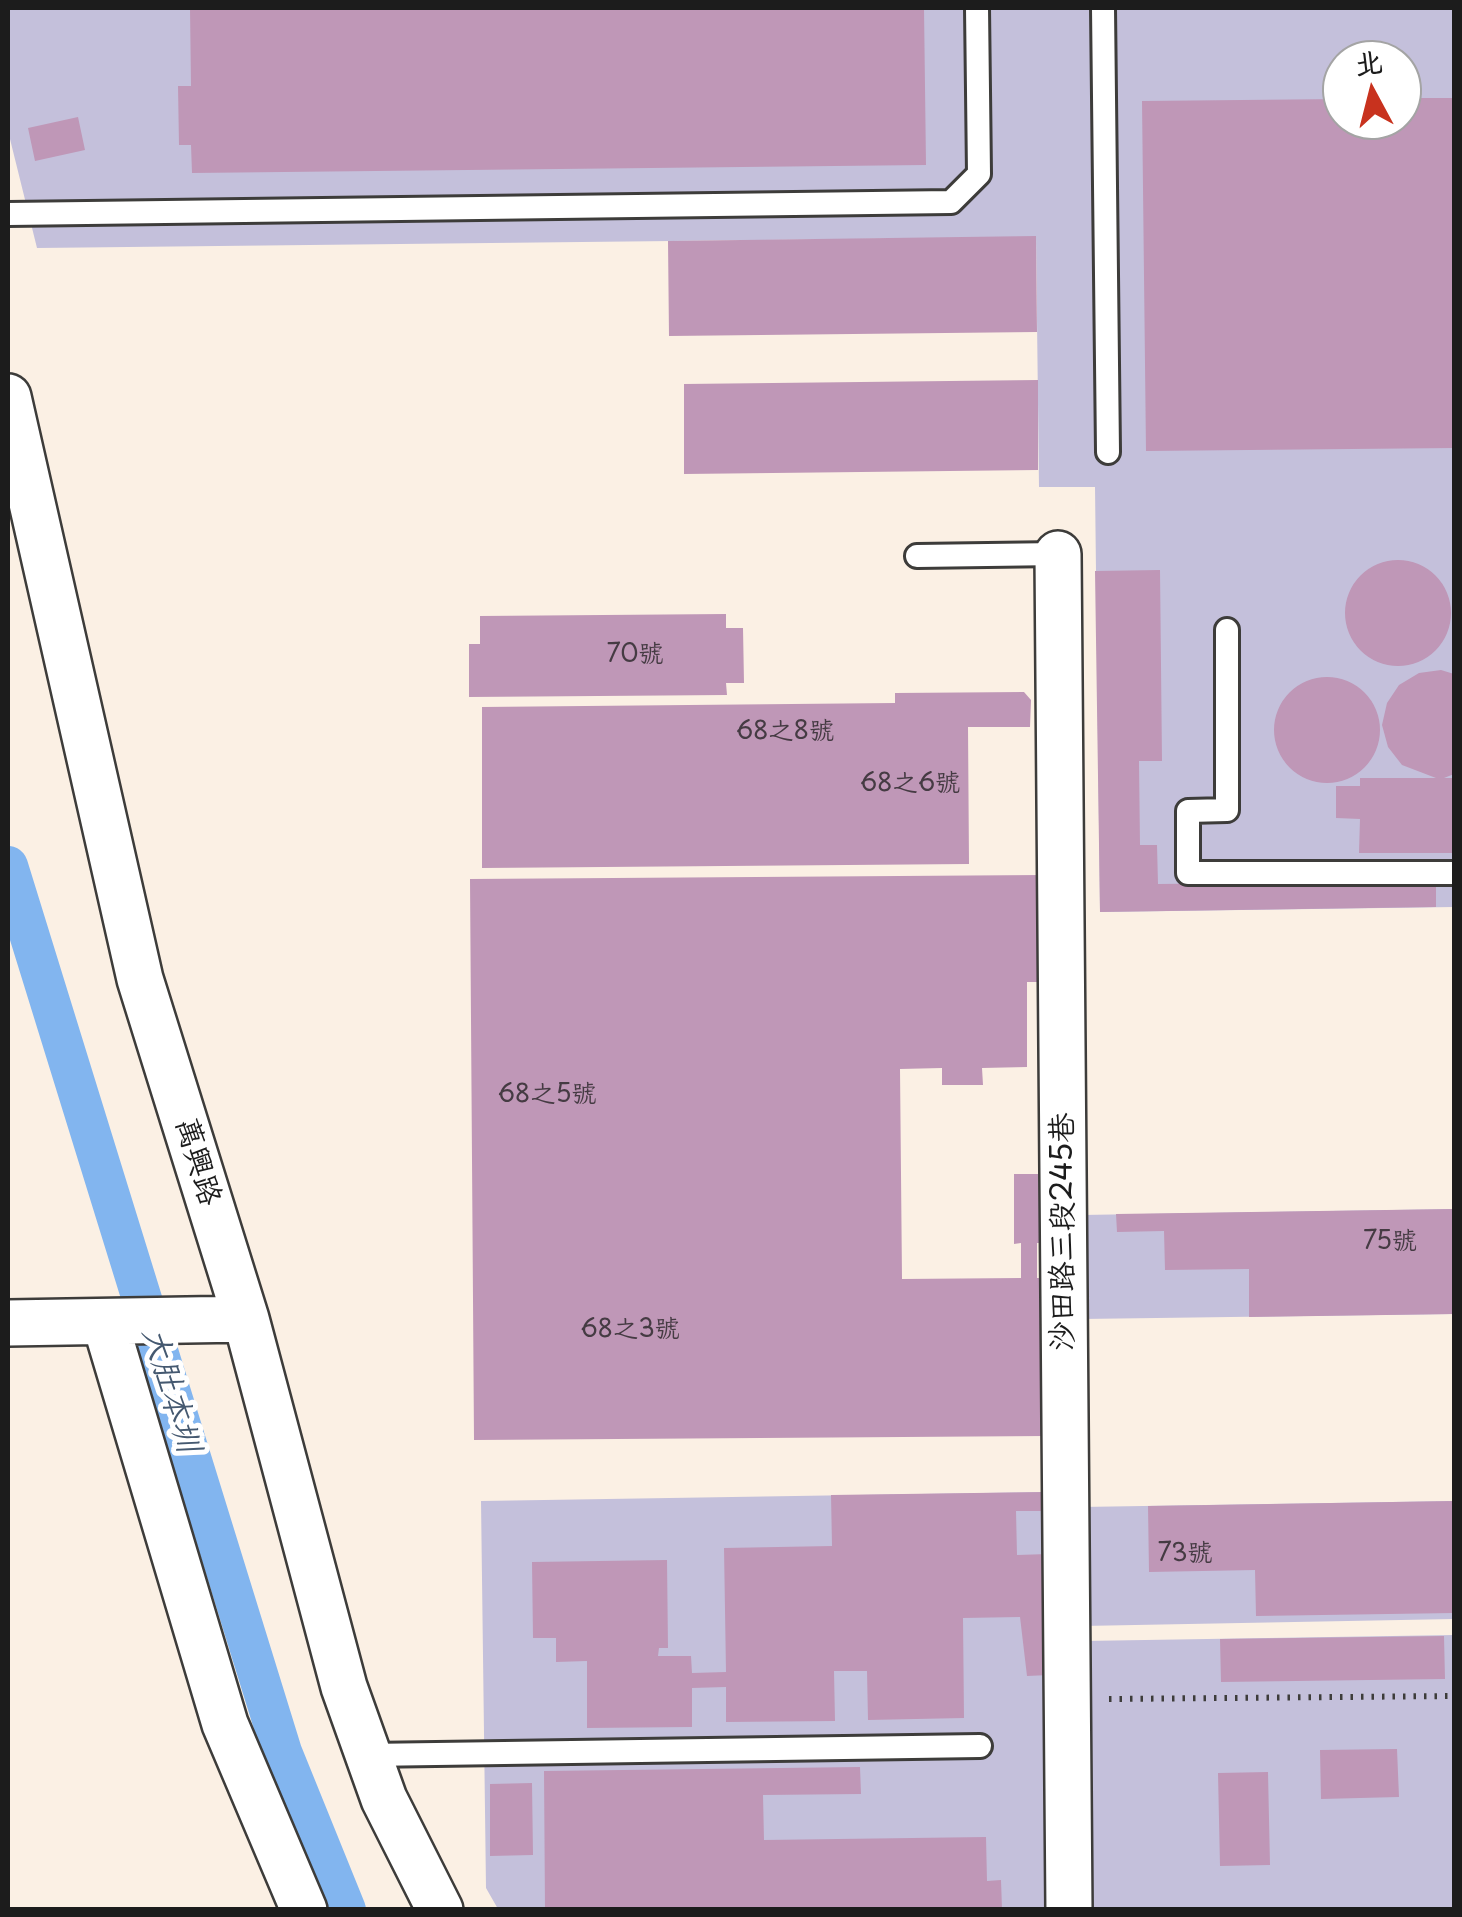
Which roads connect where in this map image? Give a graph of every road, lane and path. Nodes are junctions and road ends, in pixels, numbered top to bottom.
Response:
1 (977, 8) edge
2 (1102, 8) edge
3 (8, 214) edge
4 (8, 397) edge
5 (1108, 452) dead end
6 (1058, 554) joint
7 (917, 556) dead end
8 (1227, 630) dead end
9 (1454, 873) edge
10 (246, 1319) junction
11 (105, 1322) junction
12 (8, 1324) edge
13 (1454, 1696) edge
14 (1067, 1700) junction
15 (980, 1746) dead end
16 (368, 1755) junction
17 (304, 1910) edge
18 (440, 1910) edge
19 (1069, 1910) edge

1 - 3 lane
2 - 5 lane
4 - 10 street, 萬興路
6 - 7 lane
6 - 14 street, 沙田路三段245巷
8 - 9 lane
10 - 11 street
10 - 16 street, 萬興路
11 - 12 street
11 - 17 street
13 - 14 path
14 - 19 street, 沙田路三段245巷
15 - 16 lane
16 - 18 street, 萬興路

